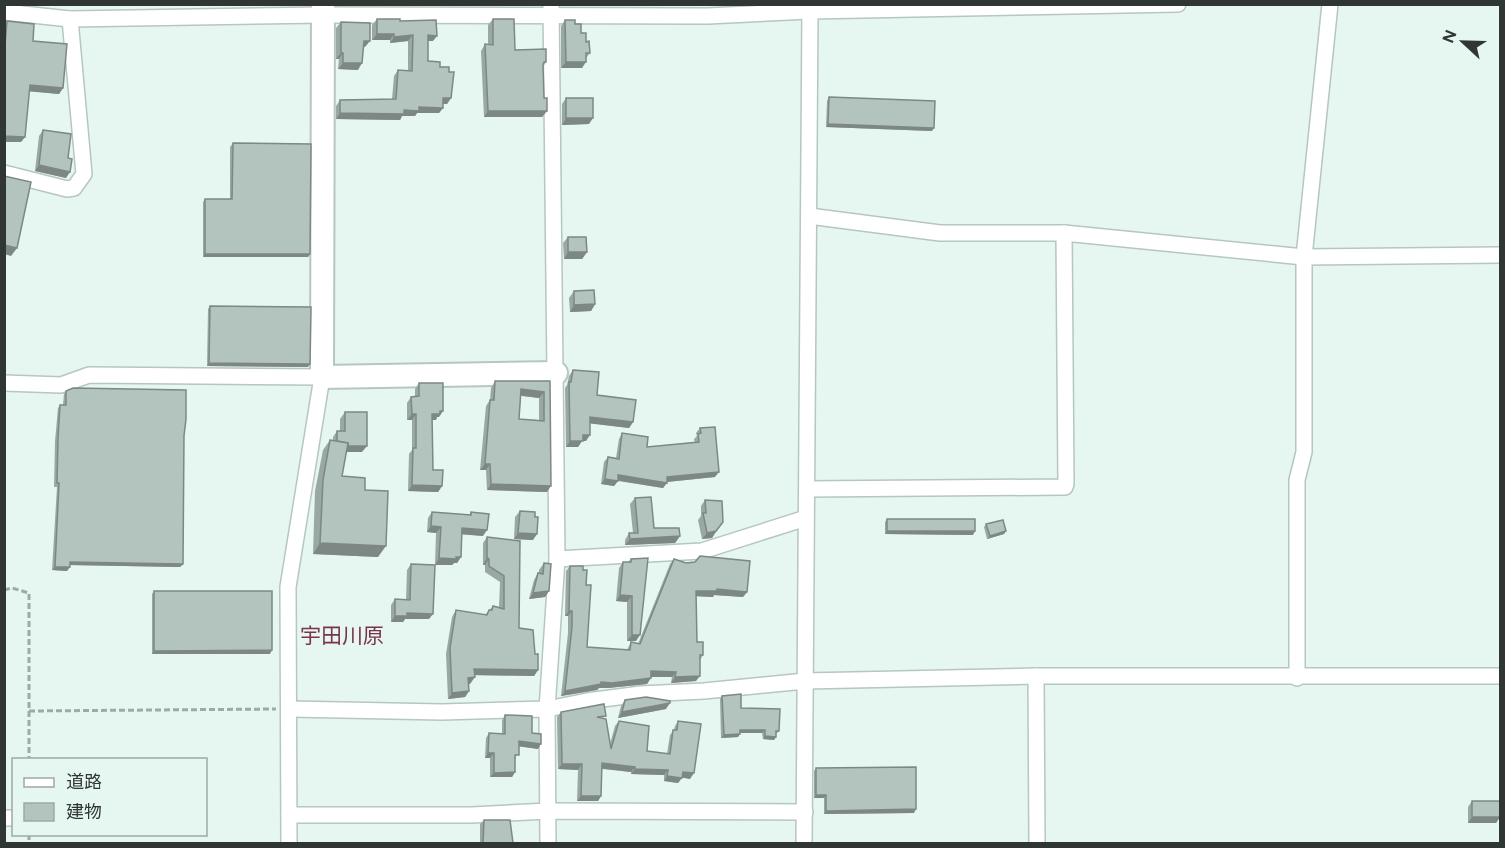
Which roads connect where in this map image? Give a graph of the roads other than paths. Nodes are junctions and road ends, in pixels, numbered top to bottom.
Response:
1 (1178, 4) edge
2 (1330, 4) edge
3 (1074, 6) edge
4 (323, 10) edge
5 (551, 10) edge
6 (810, 11) junction
7 (4, 12) edge
8 (70, 19) junction
9 (4, 172) edge
10 (808, 216) junction
11 (1064, 233) junction
12 (1500, 255) edge
13 (1304, 257) junction
14 (556, 373) junction
15 (322, 377) junction
16 (4, 383) edge
17 (807, 489) junction
18 (806, 518) junction
19 (557, 559) junction
20 (1036, 676) junction
21 (1500, 676) edge
22 (1297, 678) junction
23 (805, 681) junction
24 (290, 709) junction
25 (547, 709) junction
26 (548, 811) junction
27 (805, 812) junction
28 (289, 815) junction
29 (289, 843) edge
30 (548, 843) edge
31 (804, 843) edge
32 (1037, 843) edge

1 - 3 street
2 - 13 street
3 - 6 street
4 - 5 street
4 - 8 street
4 - 15 street
5 - 6 street
5 - 14 street
6 - 10 street
7 - 8 street
8 - 9 street
10 - 11 street
10 - 17 street
11 - 13 street
11 - 17 street
12 - 13 street
13 - 22 street
14 - 15 street
14 - 19 street
15 - 16 street
15 - 24 street
17 - 18 street
18 - 19 street
18 - 23 street
19 - 25 street
20 - 22 street
20 - 23 street
20 - 32 street
21 - 22 street
23 - 25 street
23 - 27 street
24 - 25 street
24 - 28 street
25 - 26 street
26 - 27 street
26 - 28 street
26 - 30 street
27 - 31 street
28 - 29 street

